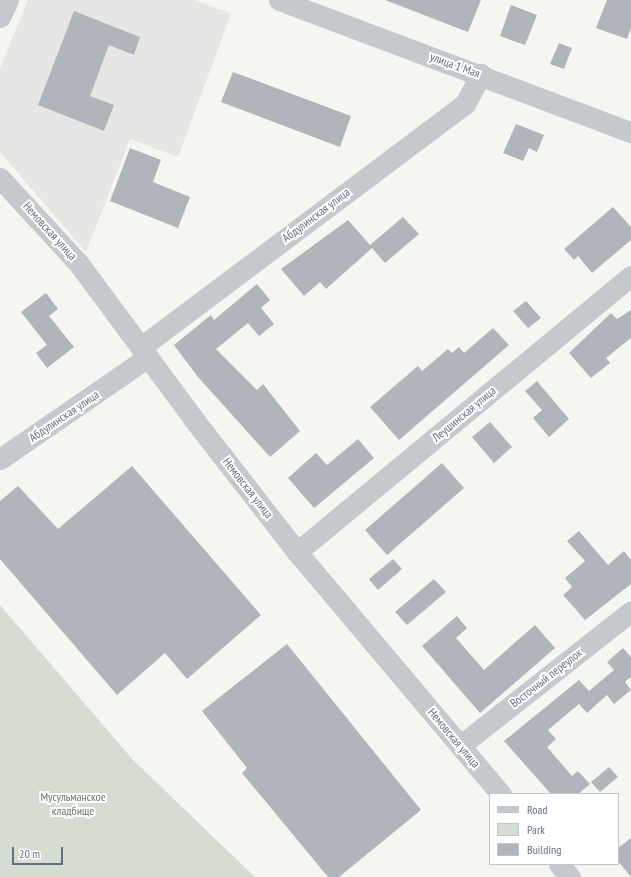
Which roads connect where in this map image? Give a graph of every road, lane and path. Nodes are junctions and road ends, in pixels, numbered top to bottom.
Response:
1 (8, 0) edge
2 (279, 0) edge
3 (0, 17) edge
4 (481, 74) junction
5 (631, 132) edge
6 (0, 178) edge
7 (630, 278) edge
8 (144, 352) junction
9 (0, 459) edge
10 (297, 552) junction
11 (631, 611) edge
12 (461, 746) junction
13 (500, 793) edge
14 (560, 865) edge
15 (570, 877) edge

1 - 3 street
2 - 4 street, улица 1 Мая
4 - 5 street, улица 1 Мая
4 - 8 street, Абдулинская улица
6 - 8 street, Немовская улица
7 - 10 street, Леушинская улица
8 - 9 street, Абдулинская улица
8 - 10 street, Немовская улица
10 - 12 street, Немовская улица
11 - 12 street, Восточный переулок
12 - 13 street, Немовская улица
14 - 15 street

